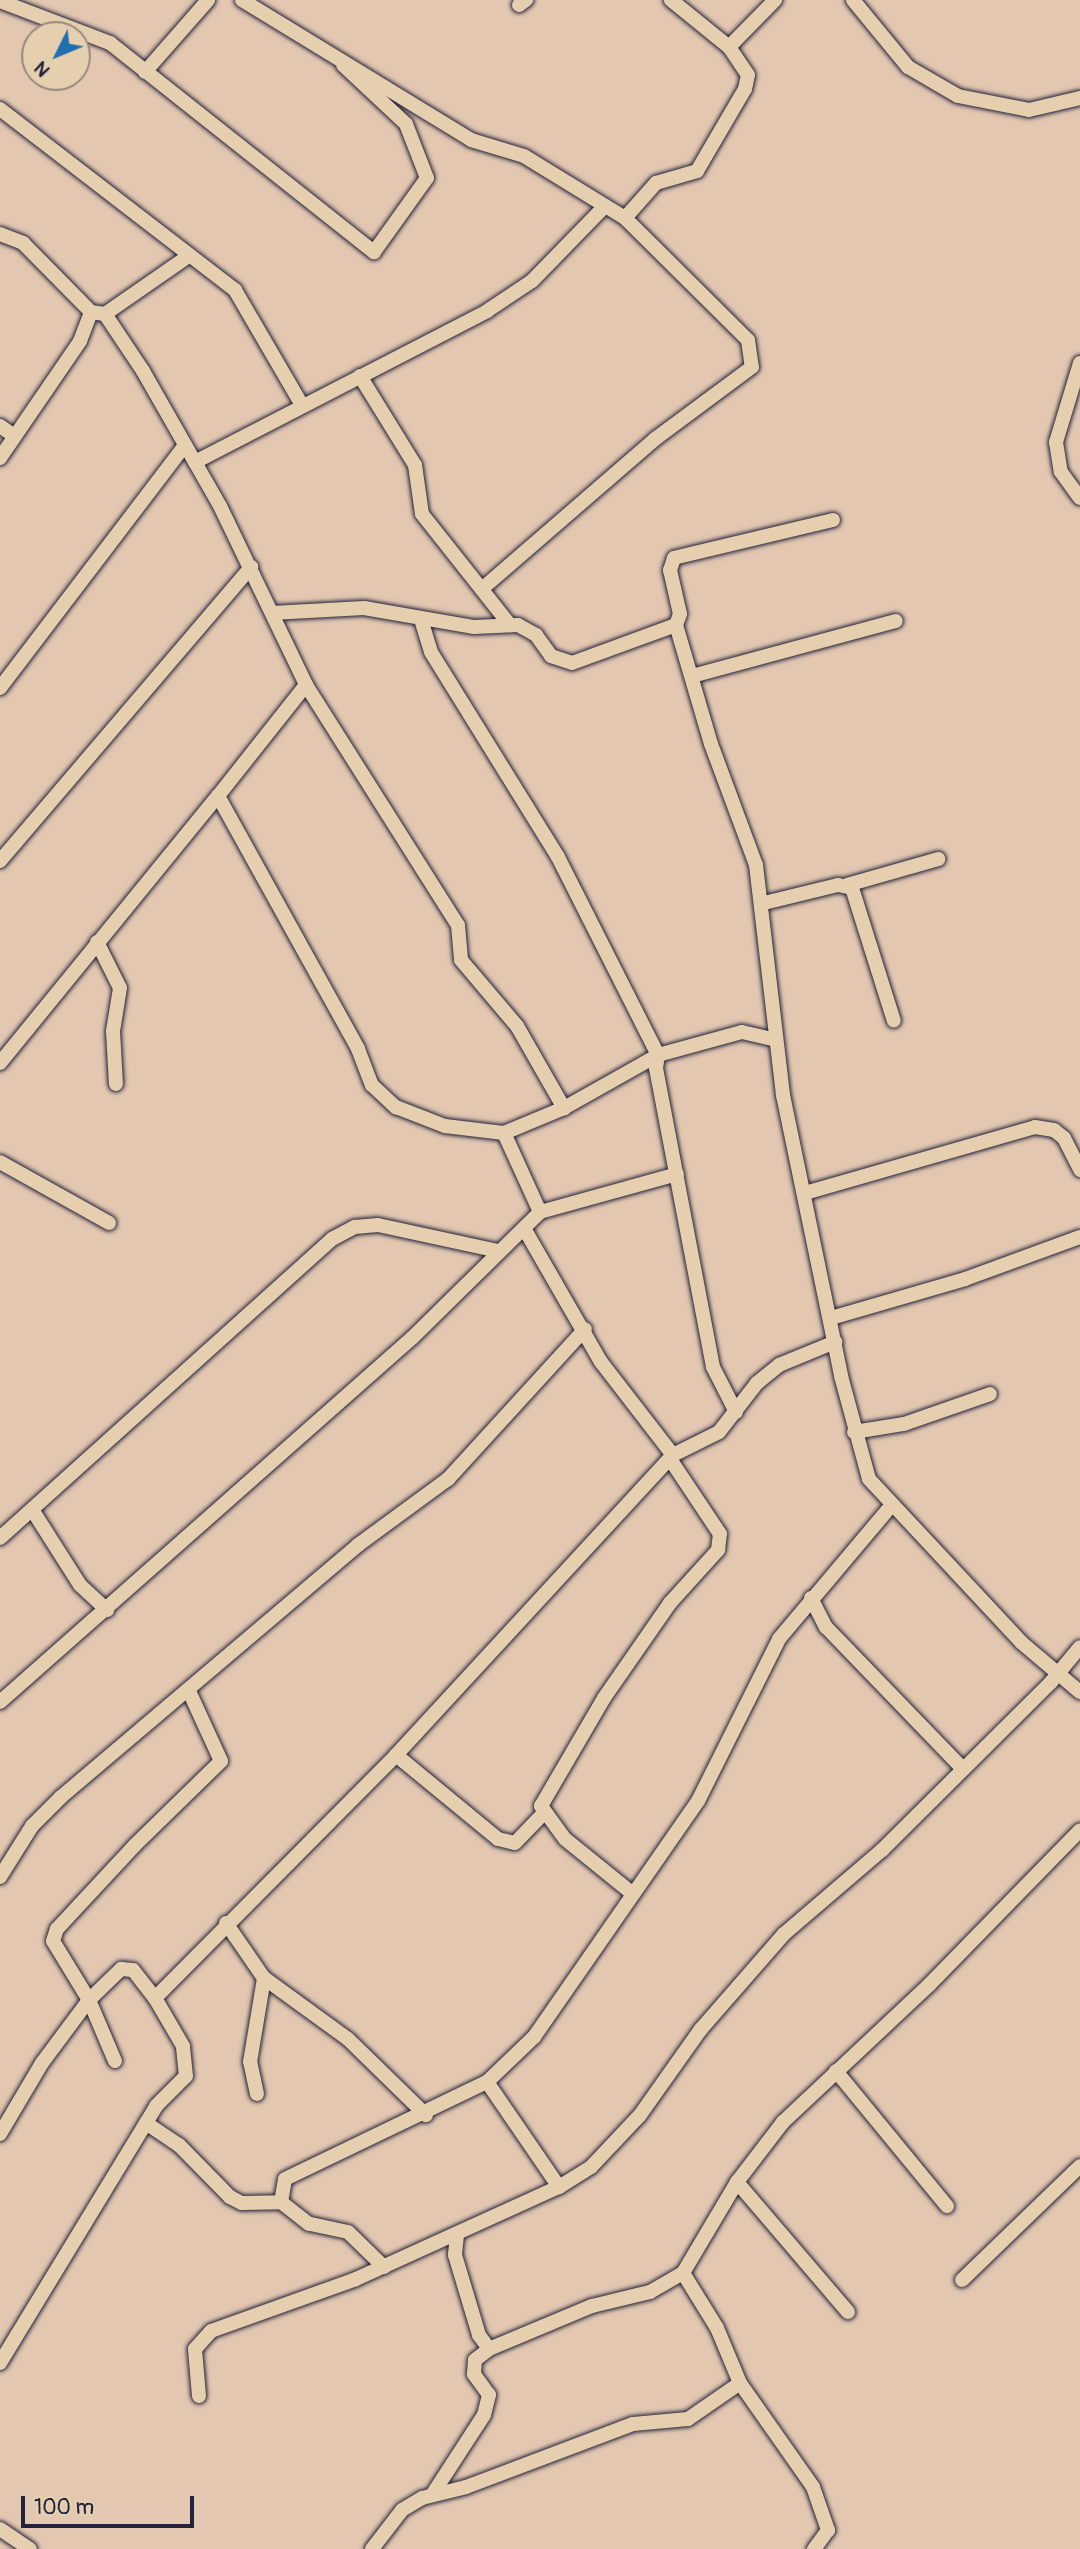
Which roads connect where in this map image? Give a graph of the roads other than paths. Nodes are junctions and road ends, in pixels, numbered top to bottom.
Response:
1 (208, 0) edge
2 (242, 0) edge
3 (671, 0) edge
4 (775, 0) edge
5 (853, 0) edge
6 (0, 1) edge
7 (729, 47) junction
8 (331, 51) junction
9 (145, 72) junction
10 (1080, 98) edge
11 (0, 109) edge
12 (603, 209) junction
13 (625, 218) junction
14 (0, 234) edge
15 (187, 257) junction
16 (98, 313) junction
17 (1080, 363) edge
18 (360, 376) junction
19 (302, 405) junction
20 (6, 431) edge
21 (186, 445) junction
22 (0, 458) edge
23 (195, 462) junction
24 (1080, 498) edge
25 (833, 520) dead end
26 (251, 567) junction
27 (482, 589) junction
28 (272, 613) junction
29 (421, 620) junction
30 (897, 621) dead end
31 (510, 625) junction
32 (676, 625) junction
33 (692, 676) junction
34 (306, 685) junction
35 (0, 688) edge
36 (218, 796) junction
37 (938, 859) dead end
38 (0, 861) edge
39 (847, 885) junction
40 (764, 903) junction
41 (97, 942) junction
42 (894, 1021) dead end
43 (773, 1039) junction
44 (658, 1055) junction
45 (0, 1063) edge
46 (116, 1084) dead end
47 (564, 1108) junction
48 (504, 1133) junction
49 (0, 1162) edge
50 (1080, 1170) edge
51 (677, 1174) junction
52 (805, 1193) junction
53 (540, 1212) junction
54 (109, 1223) dead end
55 (525, 1230) junction
56 (1080, 1237) edge
57 (498, 1251) junction
58 (831, 1318) junction
59 (585, 1329) junction
60 (835, 1342) junction
61 (990, 1394) dead end
62 (736, 1412) junction
63 (855, 1432) junction
64 (671, 1457) junction
65 (890, 1507) junction
66 (33, 1510) junction
67 (0, 1538) edge
68 (811, 1598) junction
69 (107, 1610) junction
70 (1080, 1647) edge
71 (1057, 1671) junction
72 (189, 1691) junction
73 (1080, 1692) edge
74 (0, 1702) edge
75 (396, 1755) junction
76 (961, 1767) junction
77 (542, 1815) junction
78 (1080, 1830) edge
79 (0, 1877) edge
80 (633, 1894) junction
81 (226, 1923) junction
82 (264, 1978) junction
83 (155, 1998) junction
84 (89, 2000) junction
85 (114, 2061) dead end
86 (836, 2071) junction
87 (486, 2082) junction
88 (257, 2094) dead end
89 (426, 2115) junction
90 (145, 2123) junction
91 (0, 2134) edge
92 (1080, 2166) edge
93 (737, 2182) junction
94 (559, 2187) junction
95 (281, 2202) junction
96 (947, 2207) dead end
97 (457, 2235) junction
98 (384, 2267) junction
99 (683, 2273) junction
100 (962, 2280) dead end
101 (848, 2312) dead end
102 (489, 2349) junction
103 (0, 2363) edge
104 (740, 2383) junction
105 (199, 2396) dead end
106 (432, 2495) junction
107 (0, 2529) edge
108 (30, 2549) edge
109 (372, 2549) edge
110 (814, 2549) edge

1 - 9 street
2 - 8 street
3 - 7 street
4 - 7 street
5 - 10 street
6 - 9 street
7 - 13 street
8 - 9 street
8 - 12 street
11 - 15 street
12 - 13 street
12 - 18 street
13 - 27 street
14 - 16 street
15 - 16 street
15 - 19 street
16 - 20 street
16 - 21 street
17 - 24 street
18 - 19 street
18 - 27 street
19 - 23 street
20 - 22 street
21 - 23 street
21 - 35 street
23 - 26 street
25 - 32 street
26 - 28 street
26 - 38 street
27 - 31 street
28 - 29 street
28 - 34 street
29 - 31 street
29 - 44 street
30 - 33 street
31 - 32 street
32 - 33 street
33 - 40 street
34 - 36 street
34 - 47 street
36 - 41 street
36 - 48 street
37 - 39 street
39 - 40 street
39 - 42 street
40 - 43 street
41 - 45 street
41 - 46 street
43 - 44 street
43 - 52 street
44 - 47 street
44 - 51 street
47 - 48 street
48 - 53 street
49 - 54 street
50 - 52 street
51 - 53 street
51 - 62 street
52 - 58 street
53 - 55 street
55 - 57 street
55 - 59 street
56 - 58 street
57 - 66 street
57 - 69 street
58 - 60 street
59 - 64 street
59 - 72 street
60 - 62 street
60 - 63 street
61 - 63 street
62 - 64 street
63 - 65 street
64 - 75 street
64 - 77 street
65 - 68 street
65 - 71 street
66 - 67 street
66 - 69 street
68 - 76 street
68 - 80 street
69 - 74 street
70 - 71 street
71 - 73 street
71 - 76 street
72 - 79 street
72 - 84 street
75 - 77 street
75 - 81 street
76 - 94 street
77 - 80 street
78 - 86 street
80 - 87 street
81 - 82 street
81 - 83 street
82 - 88 street
82 - 89 street
83 - 84 street
83 - 90 street
84 - 85 street
84 - 91 street
86 - 93 street
86 - 96 street
87 - 89 street
87 - 94 street
89 - 95 street
90 - 95 street
90 - 103 street
92 - 100 street
93 - 99 street
93 - 101 street
94 - 97 street
95 - 98 street
97 - 98 street
97 - 102 street
98 - 105 street
99 - 102 street
99 - 104 street
102 - 106 street
104 - 106 street
104 - 110 street
106 - 109 street
107 - 108 street

